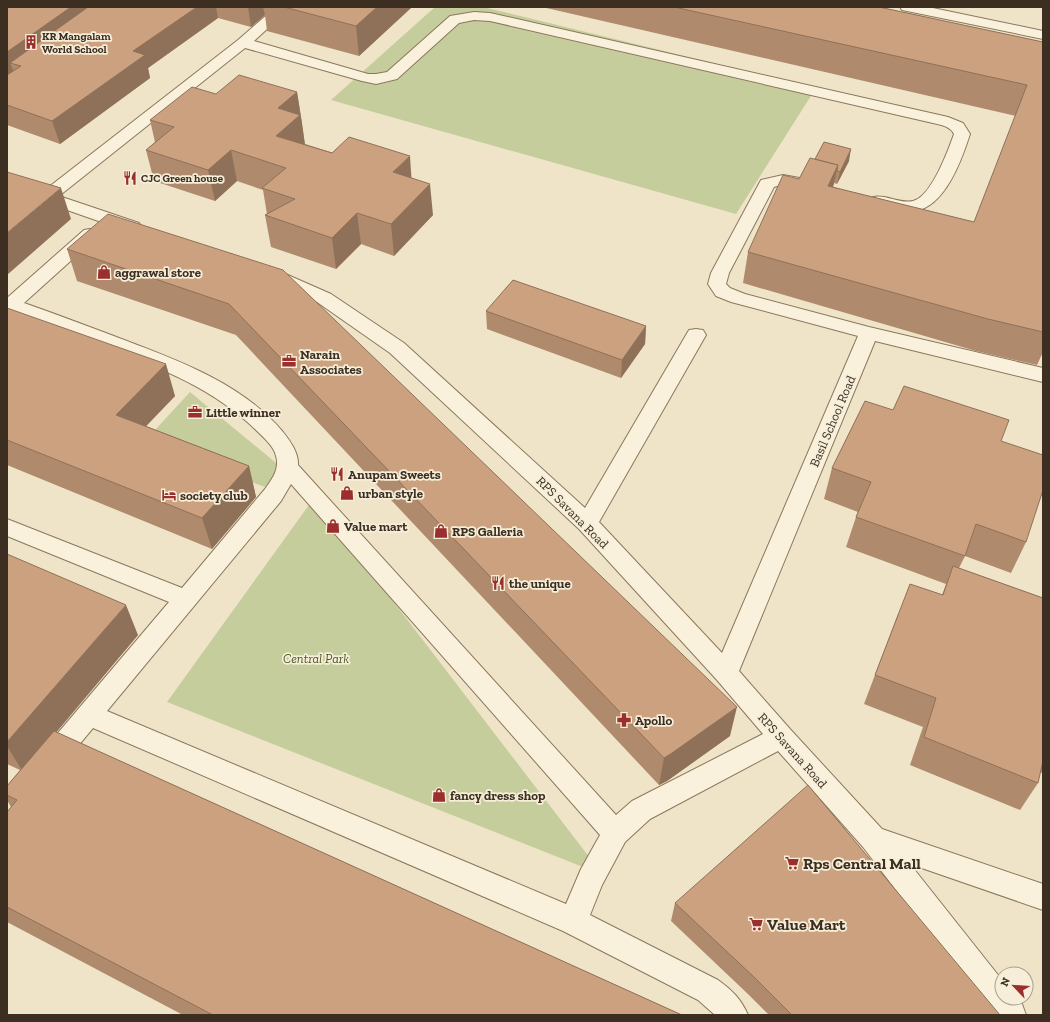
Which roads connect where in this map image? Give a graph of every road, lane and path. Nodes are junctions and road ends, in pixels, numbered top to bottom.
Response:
1 (284, 7) edge
2 (907, 7) edge
3 (1043, 35) edge
4 (243, 43) junction
5 (7, 183) edge
6 (826, 188) edge
7 (861, 196) edge
8 (47, 197) junction
9 (107, 218) junction
10 (151, 233) edge
11 (254, 268) edge
12 (9, 306) edge
13 (869, 334) junction
14 (696, 335) dead end
15 (1043, 375) edge
16 (288, 467) junction
17 (587, 523) junction
18 (7, 527) edge
19 (185, 599) junction
20 (726, 673) junction
21 (88, 714) junction
22 (781, 738) junction
23 (36, 778) edge
24 (615, 833) junction
25 (873, 838) junction
26 (1043, 897) edge
27 (573, 921) junction
28 (733, 1015) edge
29 (1011, 1015) edge

1 - 4 street
2 - 3 street
4 - 7 street
4 - 8 street
5 - 8 street
6 - 13 street
8 - 9 street
9 - 10 street
9 - 12 street
11 - 17 street, RPS Savana Road
12 - 16 street
13 - 15 street
13 - 20 street, Basil School Road
14 - 17 street
16 - 19 street
16 - 24 street
17 - 20 street, RPS Savana Road
18 - 19 street
19 - 21 street
20 - 22 street, RPS Savana Road
21 - 23 street
21 - 27 street
22 - 24 street
22 - 25 street, RPS Savana Road
24 - 27 street
25 - 26 street
25 - 29 street, RPS Savana Road
27 - 28 street

